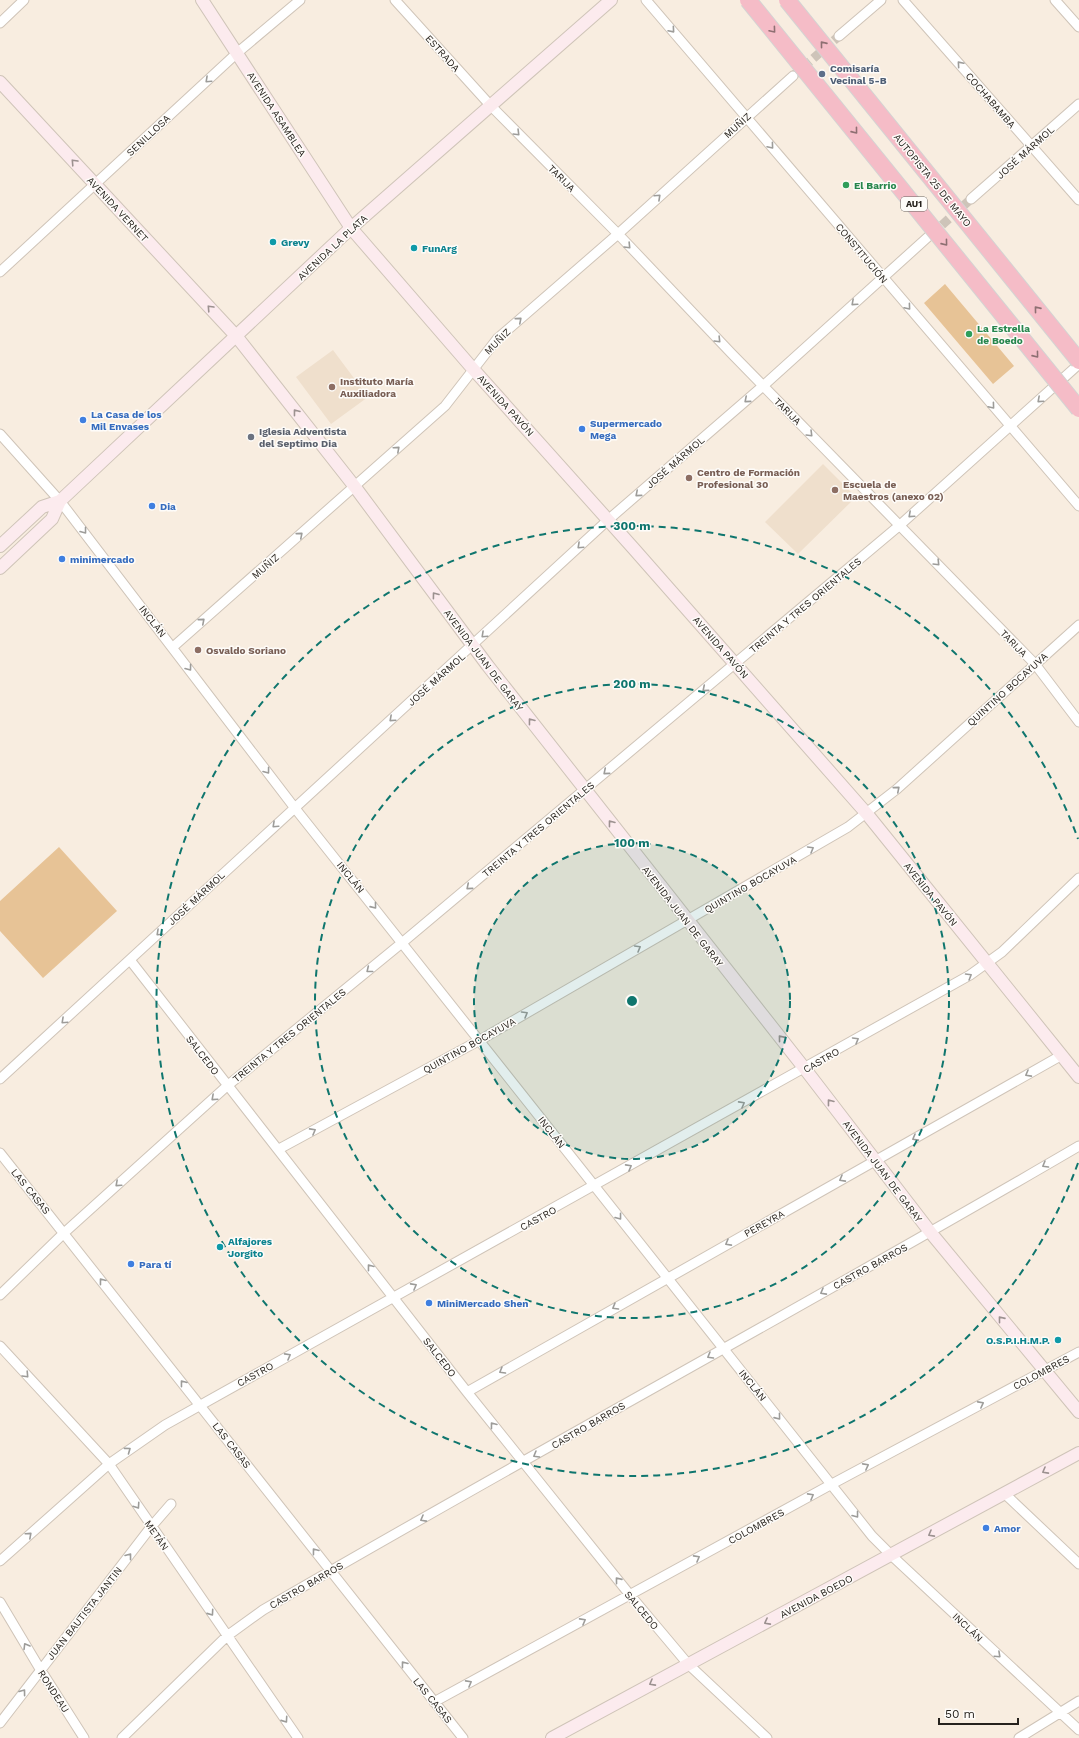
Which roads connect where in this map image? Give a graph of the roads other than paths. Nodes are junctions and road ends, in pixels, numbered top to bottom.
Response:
1 (24, 0) edge
2 (202, 0) edge
3 (300, 0) edge
4 (395, 0) edge
5 (611, 0) edge
6 (646, 0) edge
7 (748, 0) edge
8 (787, 0) edge
9 (881, 0) edge
10 (903, 0) edge
11 (1055, 0) edge
12 (0, 23) edge
13 (1079, 27) edge
14 (839, 36) tunnel mouth
15 (237, 53) junction
16 (793, 76) tunnel mouth
17 (0, 82) edge
18 (1079, 104) edge
19 (490, 105) junction
20 (746, 116) junction
21 (1032, 146) junction
22 (95, 184) junction
23 (971, 199) tunnel mouth
24 (1079, 200) edge
25 (351, 228) junction
26 (618, 234) junction
27 (929, 236) tunnel mouth
28 (0, 272) edge
29 (882, 277) junction
30 (237, 337) junction
31 (1079, 361) edge
32 (1079, 364) edge
33 (473, 369) junction
34 (763, 386) junction
35 (1079, 409) edge
36 (1010, 427) junction
37 (0, 434) edge
38 (354, 487) junction
39 (60, 500) junction
40 (1079, 506) edge
41 (608, 520) junction
42 (900, 525) junction
43 (0, 546) edge
44 (0, 568) edge
45 (1079, 625) edge
46 (473, 646) junction
47 (173, 647) junction
48 (735, 664) junction
49 (1035, 664) junction
50 (1079, 722) edge
51 (584, 790) junction
52 (294, 807) junction
53 (867, 814) junction
54 (1079, 878) edge
55 (687, 920) junction
56 (403, 942) junction
57 (130, 960) junction
58 (987, 964) junction
59 (480, 1040) junction
60 (1062, 1055) junction
61 (805, 1069) junction
62 (1079, 1076) edge
63 (0, 1080) edge
64 (227, 1086) junction
65 (1079, 1146) edge
66 (279, 1149) junction
67 (0, 1153) edge
68 (876, 1160) junction
69 (595, 1186) junction
70 (64, 1233) junction
71 (931, 1233) junction
72 (667, 1277) junction
73 (0, 1295) edge
74 (394, 1298) junction
75 (0, 1346) edge
76 (723, 1348) junction
77 (1079, 1352) edge
78 (1043, 1371) junction
79 (467, 1392) junction
80 (200, 1405) junction
81 (1079, 1412) edge
82 (1079, 1453) edge
83 (523, 1463) junction
84 (109, 1464) junction
85 (832, 1484) junction
86 (1004, 1493) junction
87 (171, 1504) dead end
88 (151, 1527) junction
89 (891, 1556) junction
90 (0, 1561) edge
91 (1079, 1564) edge
92 (330, 1571) junction
93 (630, 1595) junction
94 (0, 1602) edge
95 (227, 1636) junction
96 (688, 1664) junction
97 (40, 1669) junction
98 (1079, 1701) edge
99 (434, 1702) junction
100 (1060, 1713) junction
101 (0, 1723) edge
102 (1079, 1730) edge
103 (84, 1738) edge
104 (122, 1738) edge
105 (298, 1738) edge
106 (463, 1738) edge
107 (552, 1738) edge
108 (767, 1738) edge
109 (1019, 1738) edge

1 - 12 street
2 - 15 main road, AVENIDA ASAMBLEA
3 - 15 street, SENILLOSA
4 - 19 street, ESTRADA
5 - 19 main road, AVENIDA LA PLATA
6 -> 20 street, CONSTITUCIÓN
7 -> 35 highway, AU1, bridge
31 -> 8 highway, AUTOPISTA 25 DE MAYO, bridge
9 - 14 street
21 -> 10 street, COCHABAMBA
11 - 13 street
15 -> 22 street, SENILLOSA
15 - 25 main road, AVENIDA ASAMBLEA
16 - 20 street, MUÑIZ
22 -> 17 main road, AVENIDA VERNET
18 - 21 street, JOSÉ MÁRMOL
19 - 25 main road, AVENIDA LA PLATA
19 -> 26 street, TARIJA
26 -> 20 street, MUÑIZ
20 -> 29 street, CONSTITUCIÓN
21 - 23 street, JOSÉ MÁRMOL
21 - 24 street, COCHABAMBA
22 - 28 street, SENILLOSA
30 -> 22 main road, AVENIDA VERNET
25 - 30 main road, AVENIDA LA PLATA
25 - 33 main road, AVENIDA PAVÓN
33 -> 26 street, MUÑIZ
26 -> 34 street, TARIJA
27 - 29 street, JOSÉ MÁRMOL
29 -> 34 street, JOSÉ MÁRMOL
29 -> 36 street, CONSTITUCIÓN
38 -> 30 main road, AVENIDA JUAN DE GARAY
30 - 39 main road, AVENIDA LA PLATA
32 -> 36 street, TREINTA Y TRES ORIENTALES
38 -> 33 street, MUÑIZ
33 - 41 main road, AVENIDA PAVÓN
34 -> 41 street, JOSÉ MÁRMOL
34 -> 42 street, TARIJA
36 - 40 street, CONSTITUCIÓN
36 -> 42 street, TREINTA Y TRES ORIENTALES
37 - 39 street, INCLÁN
46 -> 38 main road, AVENIDA JUAN DE GARAY
47 -> 38 street, MUÑIZ
39 - 43 main road, AVENIDA LA PLATA
39 - 44 main road, AVENIDA LA PLATA
39 -> 47 street, INCLÁN
41 -> 46 street, JOSÉ MÁRMOL
41 - 48 main road, AVENIDA PAVÓN
42 - 48 street, TREINTA Y TRES ORIENTALES
42 -> 49 street, TARIJA
45 - 49 street, QUINTINO BOCAYUVA
51 -> 46 main road, AVENIDA JUAN DE GARAY
46 -> 52 street, JOSÉ MÁRMOL
47 -> 52 street, INCLÁN
48 -> 51 street, TREINTA Y TRES ORIENTALES
48 - 53 main road, AVENIDA PAVÓN
49 - 50 street, TARIJA
53 -> 49 street, QUINTINO BOCAYUVA
55 -> 51 main road, AVENIDA JUAN DE GARAY
51 -> 56 street, TREINTA Y TRES ORIENTALES
52 -> 56 street, INCLÁN
52 -> 57 street, JOSÉ MÁRMOL
55 -> 53 street, QUINTINO BOCAYUVA
53 - 58 main road, AVENIDA PAVÓN
54 - 58 street, CASTRO
59 -> 55 street, QUINTINO BOCAYUVA
61 -> 55 main road, AVENIDA JUAN DE GARAY
56 - 59 street, INCLÁN
56 -> 64 street, TREINTA Y TRES ORIENTALES
57 -> 63 street, JOSÉ MÁRMOL
57 - 64 street, SALCEDO
58 - 60 main road, AVENIDA PAVÓN
61 -> 58 street, CASTRO
66 -> 59 street, QUINTINO BOCAYUVA
59 - 69 street, INCLÁN
60 - 62 main road, AVENIDA PAVÓN
60 -> 68 street, PEREYRA
68 -> 61 main road, AVENIDA JUAN DE GARAY
69 -> 61 street, CASTRO
64 - 66 street, SALCEDO
64 -> 70 street, TREINTA Y TRES ORIENTALES
65 -> 71 street, CASTRO BARROS
74 -> 66 street, SALCEDO
67 - 70 street, LAS CASAS
68 - 71 main road, AVENIDA JUAN DE GARAY
68 -> 72 street, PEREYRA
69 -> 72 street, INCLÁN
74 -> 69 street, CASTRO
70 - 73 street, TREINTA Y TRES ORIENTALES
80 -> 70 street, LAS CASAS
71 -> 76 street, CASTRO BARROS
78 -> 71 main road, AVENIDA JUAN DE GARAY
72 - 76 street, INCLÁN
72 -> 79 street, PEREYRA
74 - 79 street, SALCEDO
80 -> 74 street, CASTRO
75 -> 84 street, METÁN
76 -> 83 street, CASTRO BARROS
76 -> 85 street, INCLÁN
77 - 78 street, COLOMBRES
78 - 81 main road, AVENIDA JUAN DE GARAY
85 -> 78 street, COLOMBRES
83 -> 79 street, SALCEDO
84 -> 80 street, CASTRO
92 -> 80 street, LAS CASAS
82 -> 86 main road, AVENIDA BOEDO
83 -> 92 street, CASTRO BARROS
93 -> 83 street, SALCEDO
84 -> 88 street, METÁN
90 -> 84 street, CASTRO
85 -> 89 street, INCLÁN
93 -> 85 street, COLOMBRES
86 -> 89 main road, AVENIDA BOEDO
86 - 91 street
87 - 88 street, JUAN BAUTISTA JANTIN
88 -> 95 street, METÁN
97 -> 88 street, JUAN BAUTISTA JANTIN
89 -> 96 main road, AVENIDA BOEDO
89 -> 100 street, INCLÁN
92 - 95 street, CASTRO BARROS
99 -> 92 street, LAS CASAS
93 - 96 street, SALCEDO
99 -> 93 street, COLOMBRES
97 -> 94 street, RONDEAU
95 - 104 street, CASTRO BARROS
95 -> 105 street, METÁN
96 -> 107 main road, AVENIDA BOEDO
96 - 108 street, SALCEDO
101 -> 97 street, JUAN BAUTISTA JANTIN
97 - 103 street, RONDEAU
98 - 100 street
99 - 106 street, LAS CASAS
100 - 102 street, INCLÁN
100 - 109 street

